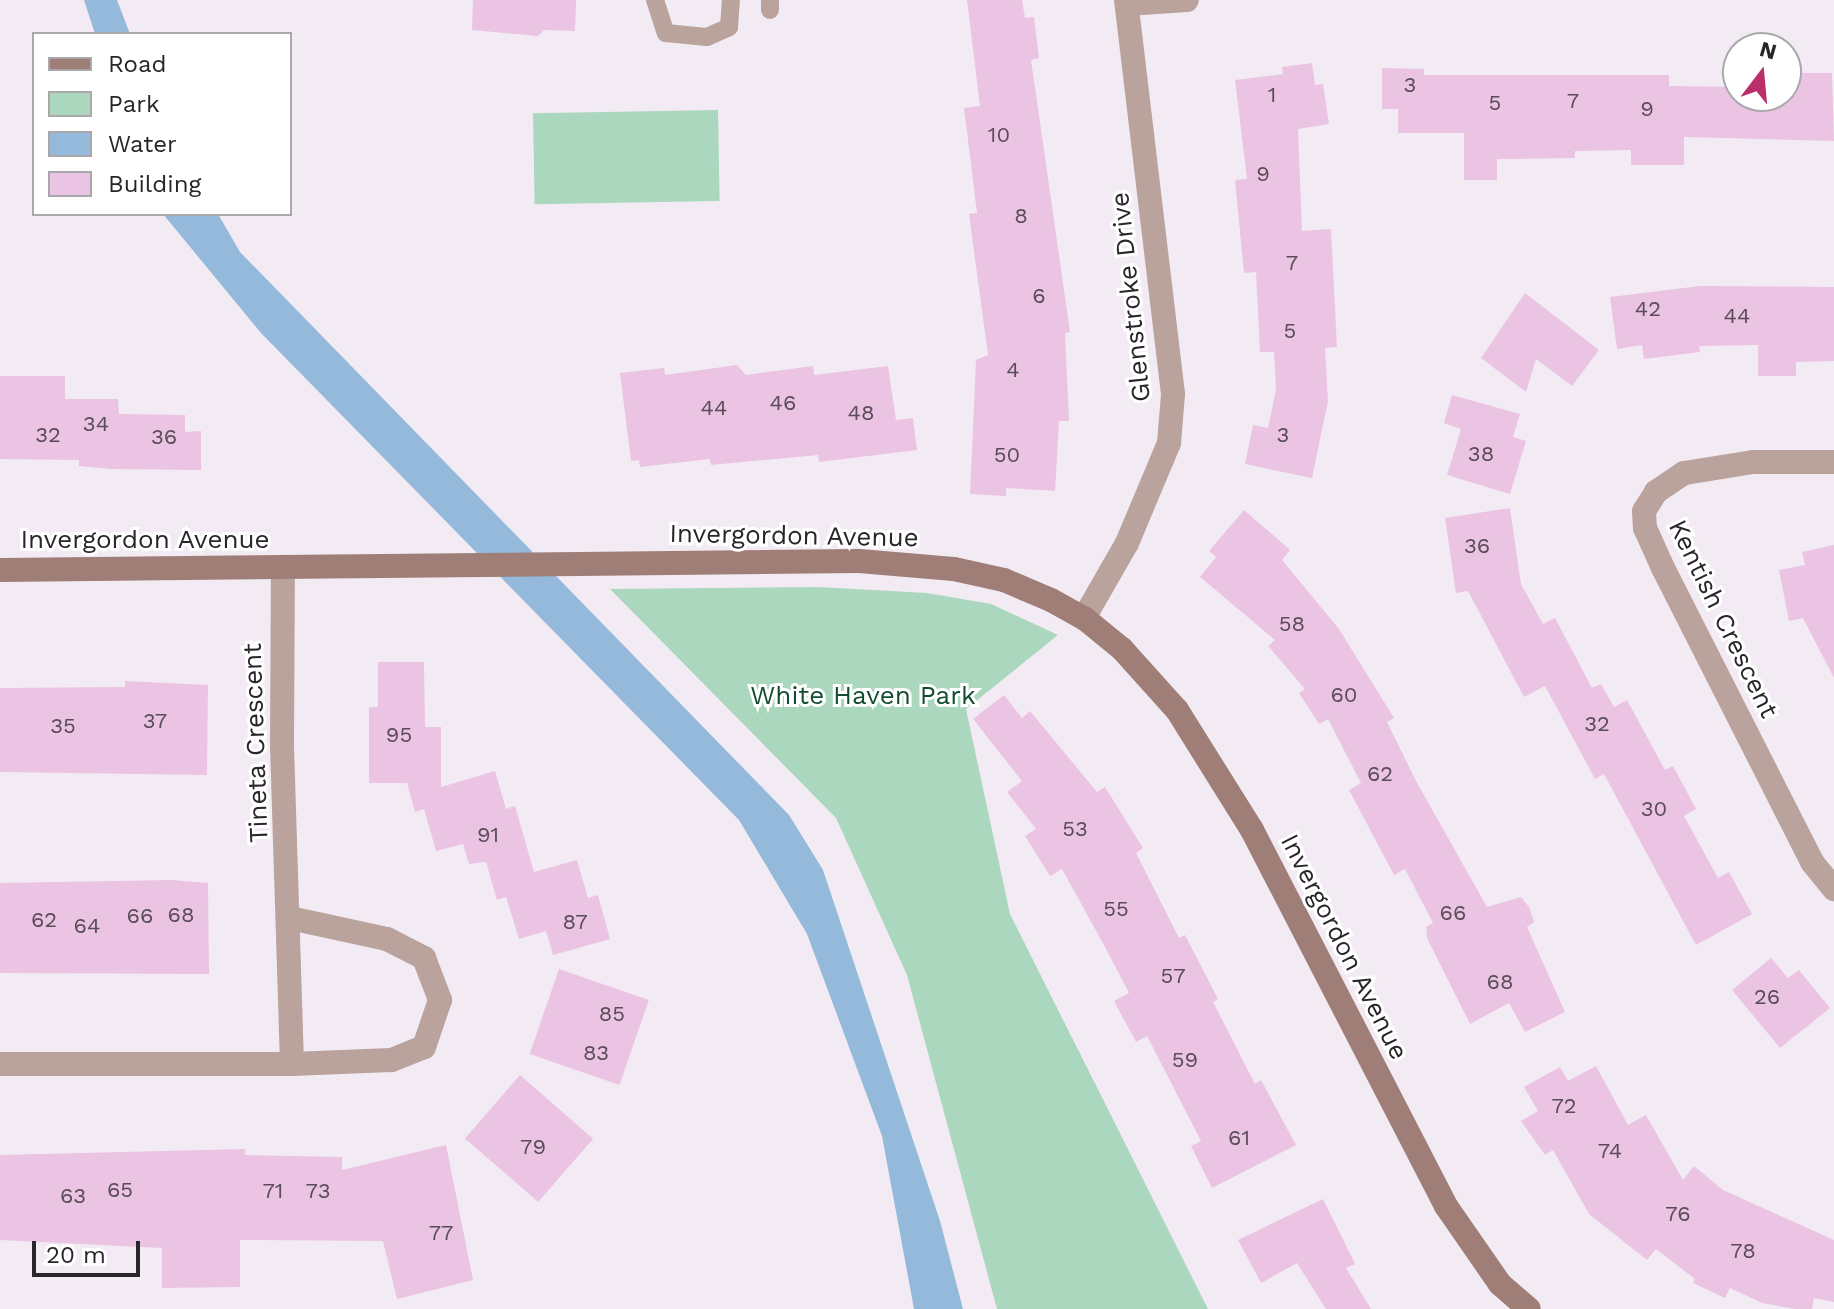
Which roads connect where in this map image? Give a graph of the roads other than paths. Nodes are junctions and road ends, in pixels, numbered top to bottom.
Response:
1 (655, 0) edge
2 (731, 0) edge
3 (1187, 0) edge
4 (1126, 2) edge
5 (1834, 462) edge
6 (283, 567) junction
7 (0, 570) edge
8 (1084, 618) junction
9 (1834, 889) edge
10 (290, 918) junction
11 (0, 1064) edge
12 (292, 1064) junction
13 (1529, 1309) edge

1 - 2 lane
3 - 4 street
4 - 8 street, Glenstroke Drive
5 - 9 street, Kentish Crescent
6 - 7 street, Invergordon Avenue
6 - 8 street, Invergordon Avenue
6 - 10 street, Tineta Crescent
8 - 13 street, Invergordon Avenue
10 - 12 street, Tineta Crescent
10 - 12 street
11 - 12 street

